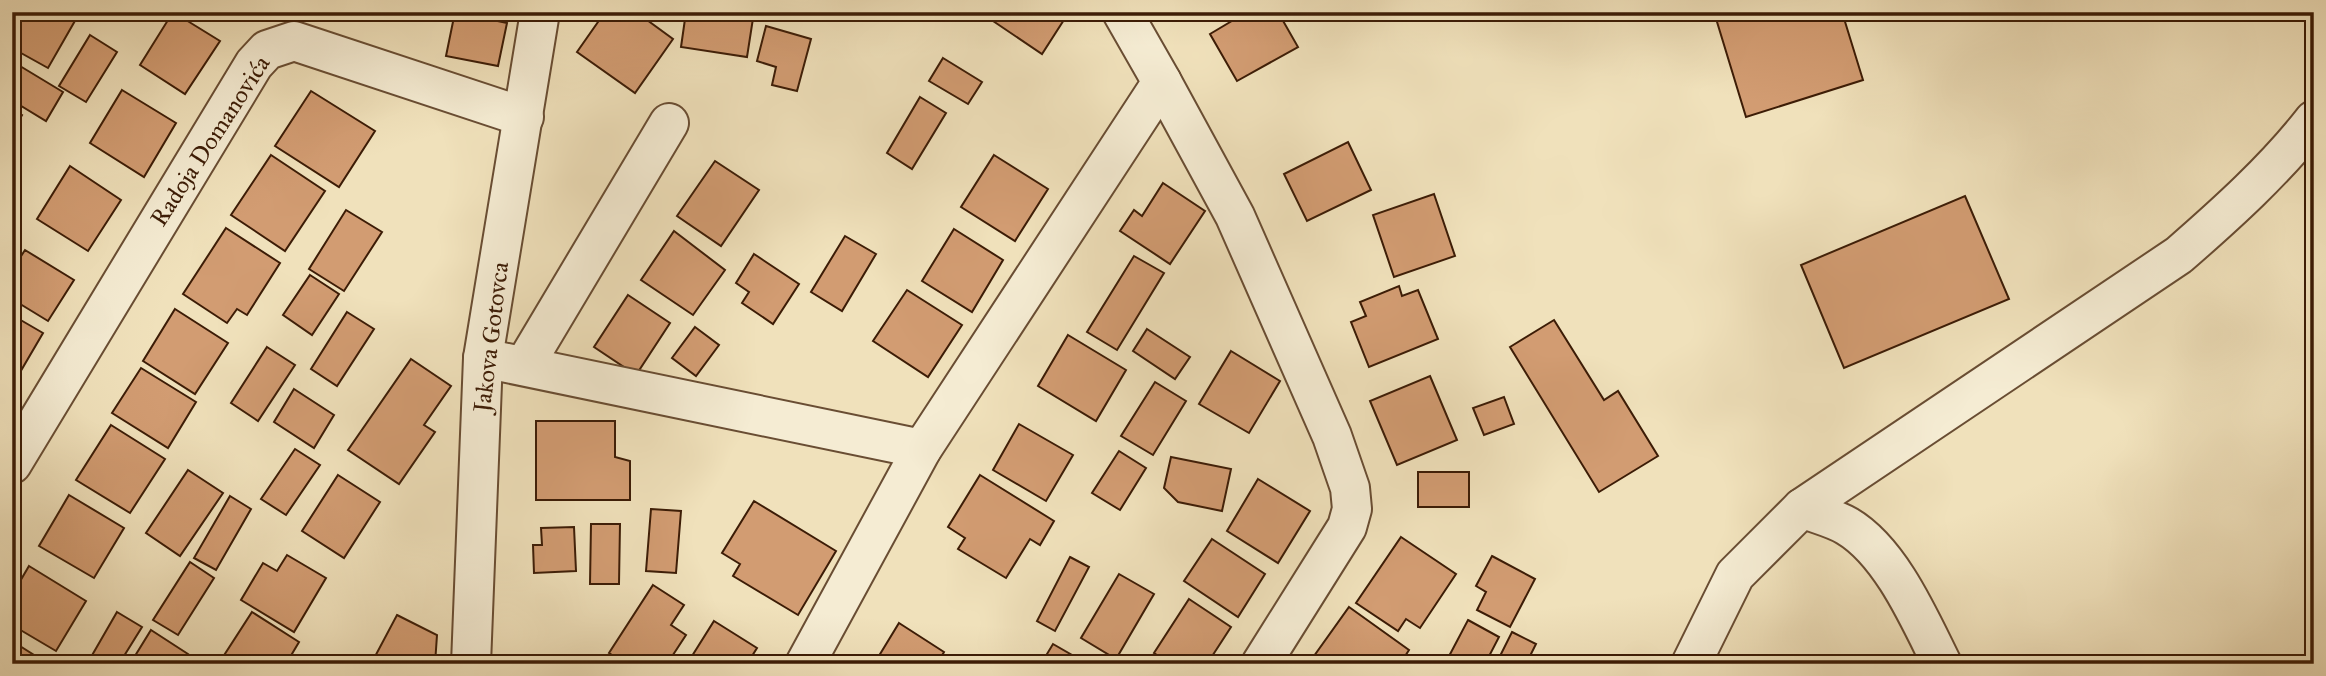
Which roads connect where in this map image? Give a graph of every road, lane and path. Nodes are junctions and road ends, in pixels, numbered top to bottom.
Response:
1 (540, 12) edge
2 (1122, 12) edge
3 (1161, 82) junction
4 (524, 117) junction
5 (2314, 120) edge
6 (669, 123) dead end
7 (484, 358) junction
8 (524, 366) junction
9 (922, 449) junction
10 (12, 464) edge
11 (1802, 508) junction
12 (471, 664) edge
13 (805, 664) edge
14 (1261, 664) edge
15 (1691, 664) edge
16 (1942, 664) edge

1 - 4 street, Jakova Gotovca
2 - 3 street
3 - 9 street
3 - 14 street
4 - 7 street, Jakova Gotovca
4 - 10 street, Radoja Domanovića
5 - 11 street
6 - 8 street
7 - 8 street
7 - 12 street, Jakova Gotovca
8 - 9 street
9 - 13 street
11 - 15 street
11 - 16 street

